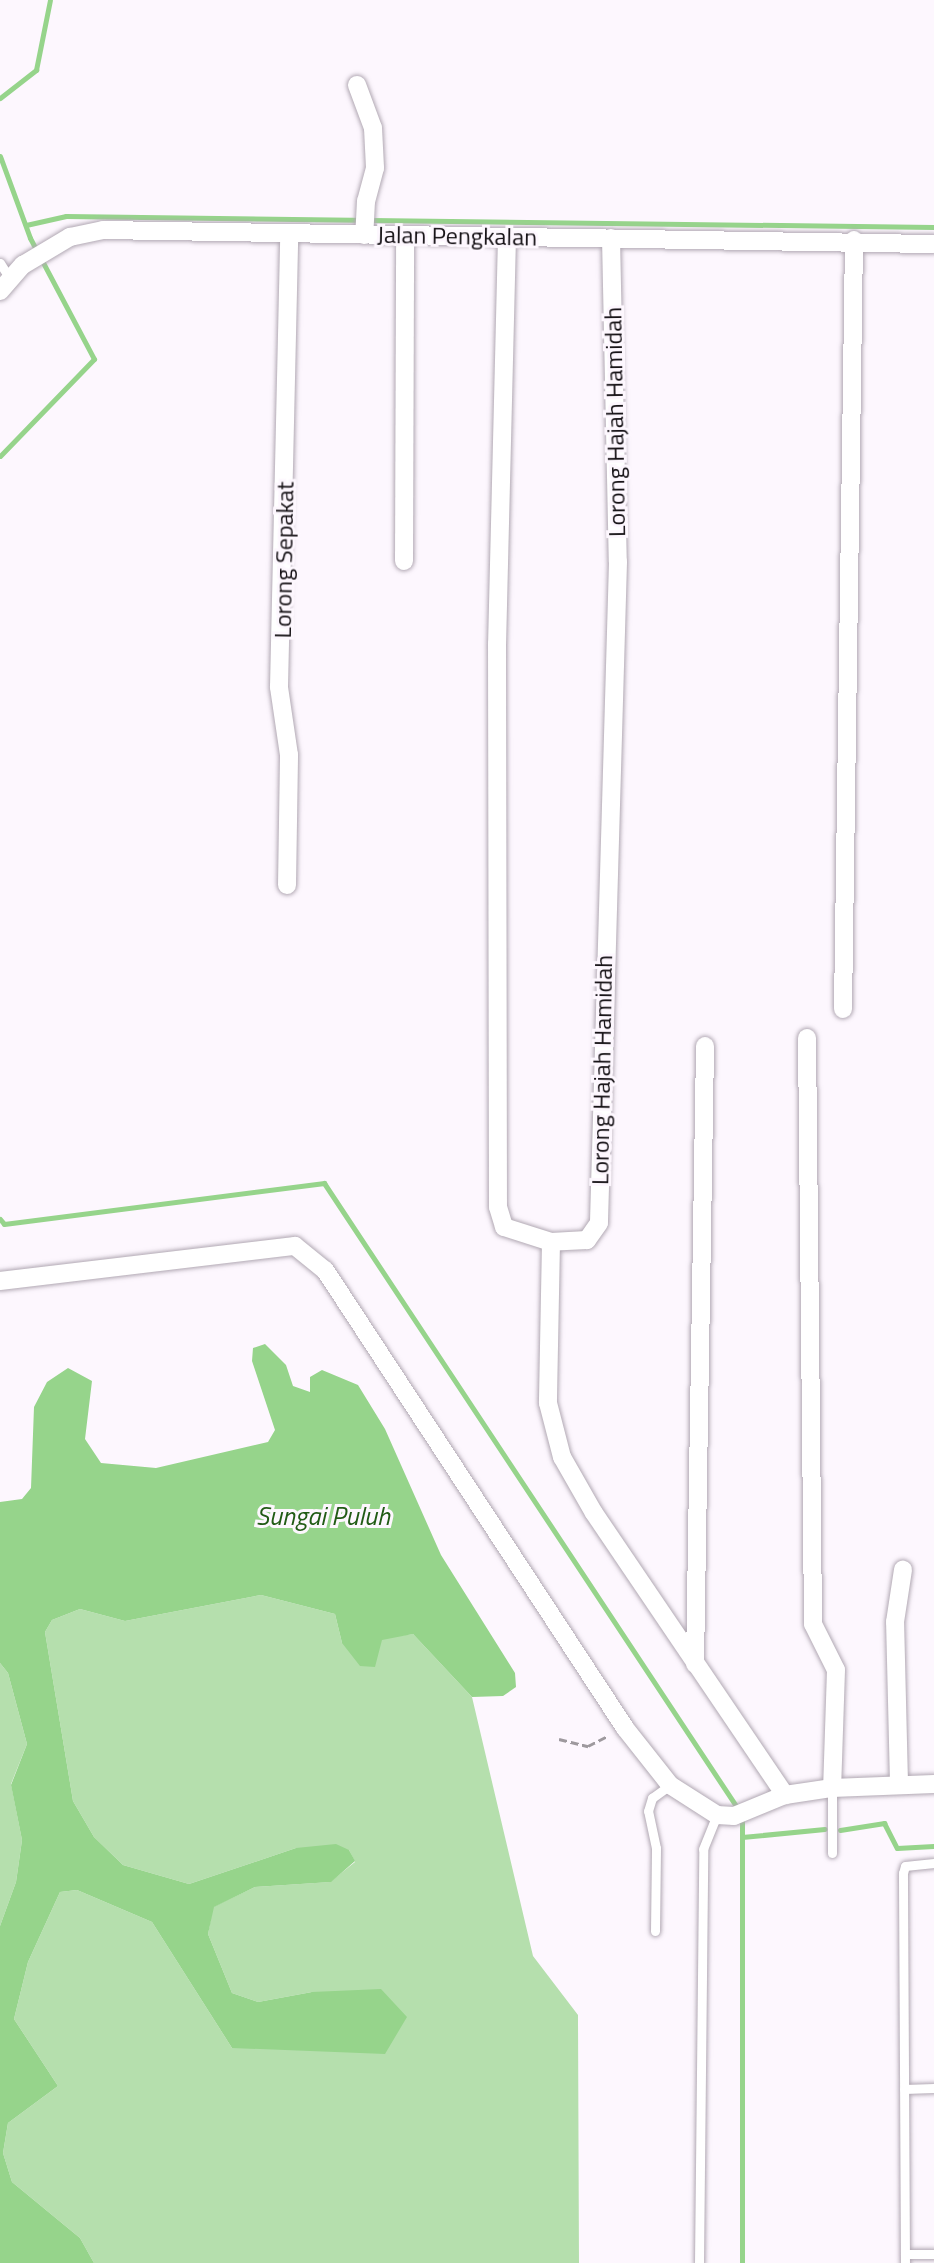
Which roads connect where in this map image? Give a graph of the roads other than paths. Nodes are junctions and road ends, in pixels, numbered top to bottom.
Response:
1 (357, 85) dead end
2 (364, 231) junction
3 (289, 234) junction
4 (405, 236) junction
5 (507, 237) junction
6 (611, 238) junction
7 (854, 240) junction
8 (934, 244) edge
9 (0, 263) edge
10 (5, 285) edge
11 (404, 561) dead end
12 (287, 885) dead end
13 (843, 1009) dead end
14 (807, 1038) dead end
15 (705, 1046) dead end
16 (551, 1242) junction
17 (0, 1281) edge
18 (903, 1570) dead end
19 (695, 1664) junction
20 (899, 1783) junction
21 (934, 1784) edge
22 (670, 1785) junction
23 (832, 1788) junction
24 (785, 1795) junction
25 (726, 1815) junction
26 (832, 1853) dead end
27 (934, 1863) edge
28 (655, 1931) dead end
29 (934, 2088) edge
30 (904, 2089) junction
31 (934, 2254) edge
32 (905, 2258) edge
33 (699, 2263) edge

1 - 2 street
2 - 3 street, Jalan Pengkalan
2 - 4 street, Jalan Pengkalan
3 - 10 street, Jalan Pengkalan
3 - 12 street, Lorong Sepakat
4 - 5 street, Jalan Pengkalan
4 - 11 street
5 - 6 street, Jalan Pengkalan
5 - 16 street
6 - 7 street, Jalan Pengkalan
6 - 16 street, Lorong Hajah Hamidah
7 - 8 street, Jalan Pengkalan
7 - 13 street
9 - 10 lane
14 - 23 street
15 - 19 street
16 - 19 street
17 - 22 street
18 - 20 street
19 - 24 street
20 - 21 street
20 - 23 street
22 - 25 street
22 - 28 lane
23 - 24 street
23 - 26 lane
24 - 25 street
25 - 33 lane
27 - 30 lane
29 - 30 lane
30 - 32 lane
31 - 32 lane

